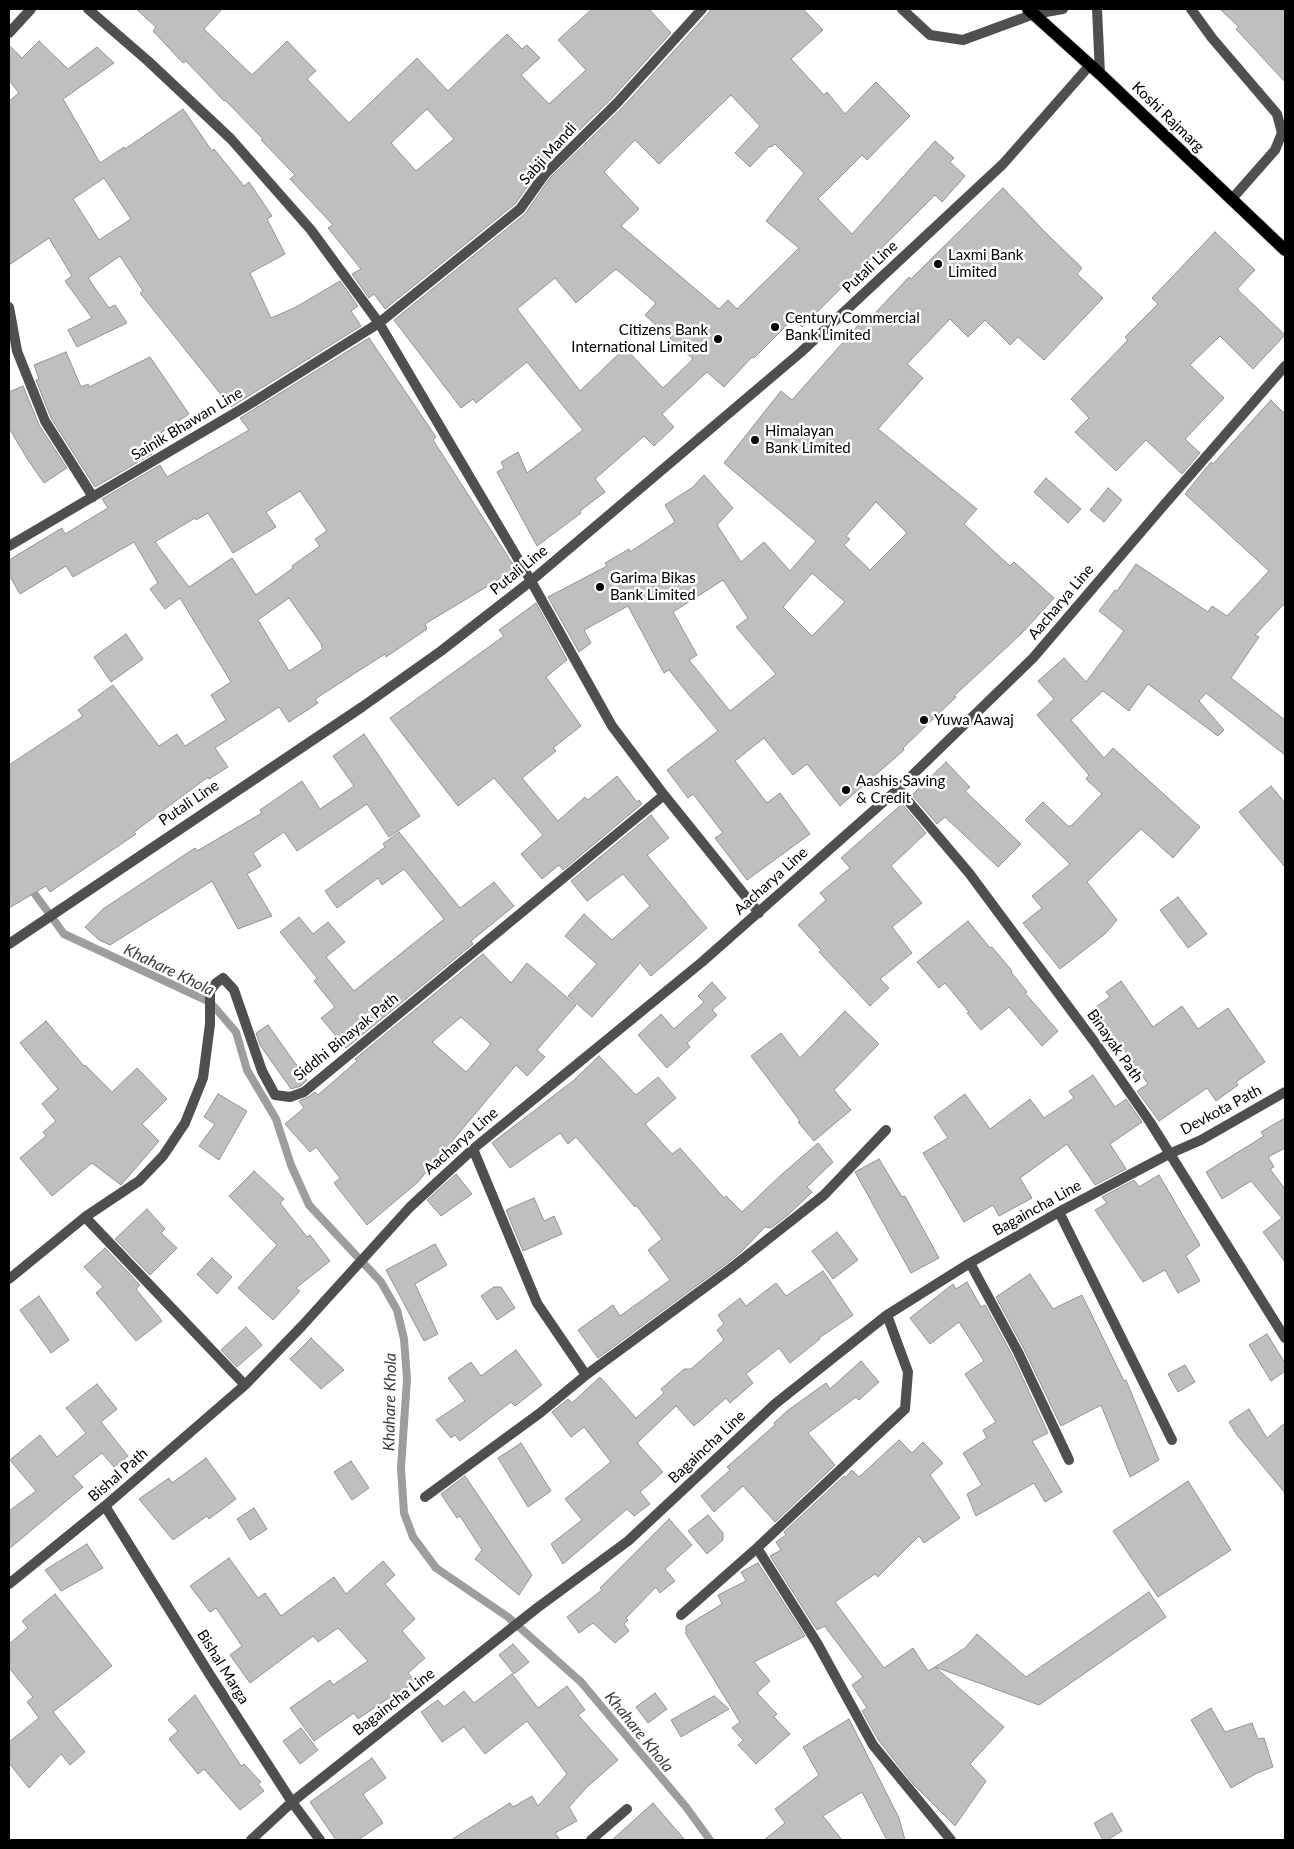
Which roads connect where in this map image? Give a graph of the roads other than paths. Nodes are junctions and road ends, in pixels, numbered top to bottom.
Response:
1 (31, 9) edge
2 (88, 9) edge
3 (702, 9) edge
4 (902, 9) edge
5 (1063, 9) edge
6 (1097, 9) edge
7 (1191, 9) edge
8 (1031, 11) edge
9 (9, 33) edge
10 (1090, 65) junction
11 (1100, 74) junction
12 (1231, 200) junction
13 (1285, 250) edge
14 (9, 307) edge
15 (379, 323) junction
16 (1285, 366) edge
17 (93, 497) junction
18 (9, 546) edge
19 (531, 581) junction
20 (898, 789) junction
21 (664, 795) junction
22 (759, 913) junction
23 (9, 944) edge
24 (1285, 1092) edge
25 (886, 1130) dead end
26 (473, 1149) junction
27 (1170, 1154) junction
28 (1060, 1212) junction
29 (85, 1217) junction
30 (970, 1263) junction
31 (9, 1279) edge
32 (887, 1314) junction
33 (1285, 1338) edge
34 (586, 1375) junction
35 (244, 1385) junction
36 (1172, 1440) dead end
37 (1069, 1460) dead end
38 (425, 1497) dead end
39 (105, 1506) junction
40 (757, 1548) junction
41 (9, 1584) edge
42 (681, 1615) dead end
43 (292, 1802) junction
44 (627, 1809) dead end
45 (251, 1840) edge
46 (320, 1840) edge
47 (591, 1840) edge
48 (951, 1840) edge

1 - 9 street
2 - 15 street
3 - 15 street, Sabji Mandi
4 - 8 street
5 - 8 street
6 - 11 street
7 - 12 street
8 - 10 main road, Koshi Rajmarg
10 - 11 main road, Koshi Rajmarg
10 - 19 street, Putali Line
11 - 12 main road, Koshi Rajmarg
12 - 13 main road, Koshi Rajmarg
14 - 17 street
15 - 17 street, Sainik Bhawan Line
15 - 19 street
16 - 20 street, Aacharya Line
17 - 18 street, Sainik Bhawan Line
19 - 21 street
19 - 23 street, Putali Line
20 - 22 street, Aacharya Line
20 - 27 street, Binayak Path
21 - 22 street
21 - 29 street, Siddhi Binayak Path
22 - 26 street, Aacharya Line
24 - 27 street, Devkota Path
25 - 34 street
26 - 34 street
26 - 35 street, Aacharya Line
27 - 28 street, Bagaincha Line
27 - 33 street, Binayak Path
28 - 30 street, Bagaincha Line
28 - 36 street
29 - 31 street, Siddhi Binayak Path
29 - 35 street
30 - 32 street, Bagaincha Line
30 - 37 street
32 - 40 street
32 - 43 street, Bagaincha Line
34 - 38 street
35 - 39 street, Bishal Path
39 - 41 street, Bishal Path
39 - 43 street, Bishal Marga
40 - 42 street
40 - 48 street
43 - 45 street, Bagaincha Line
43 - 46 street, Bishal Marga
44 - 47 street

